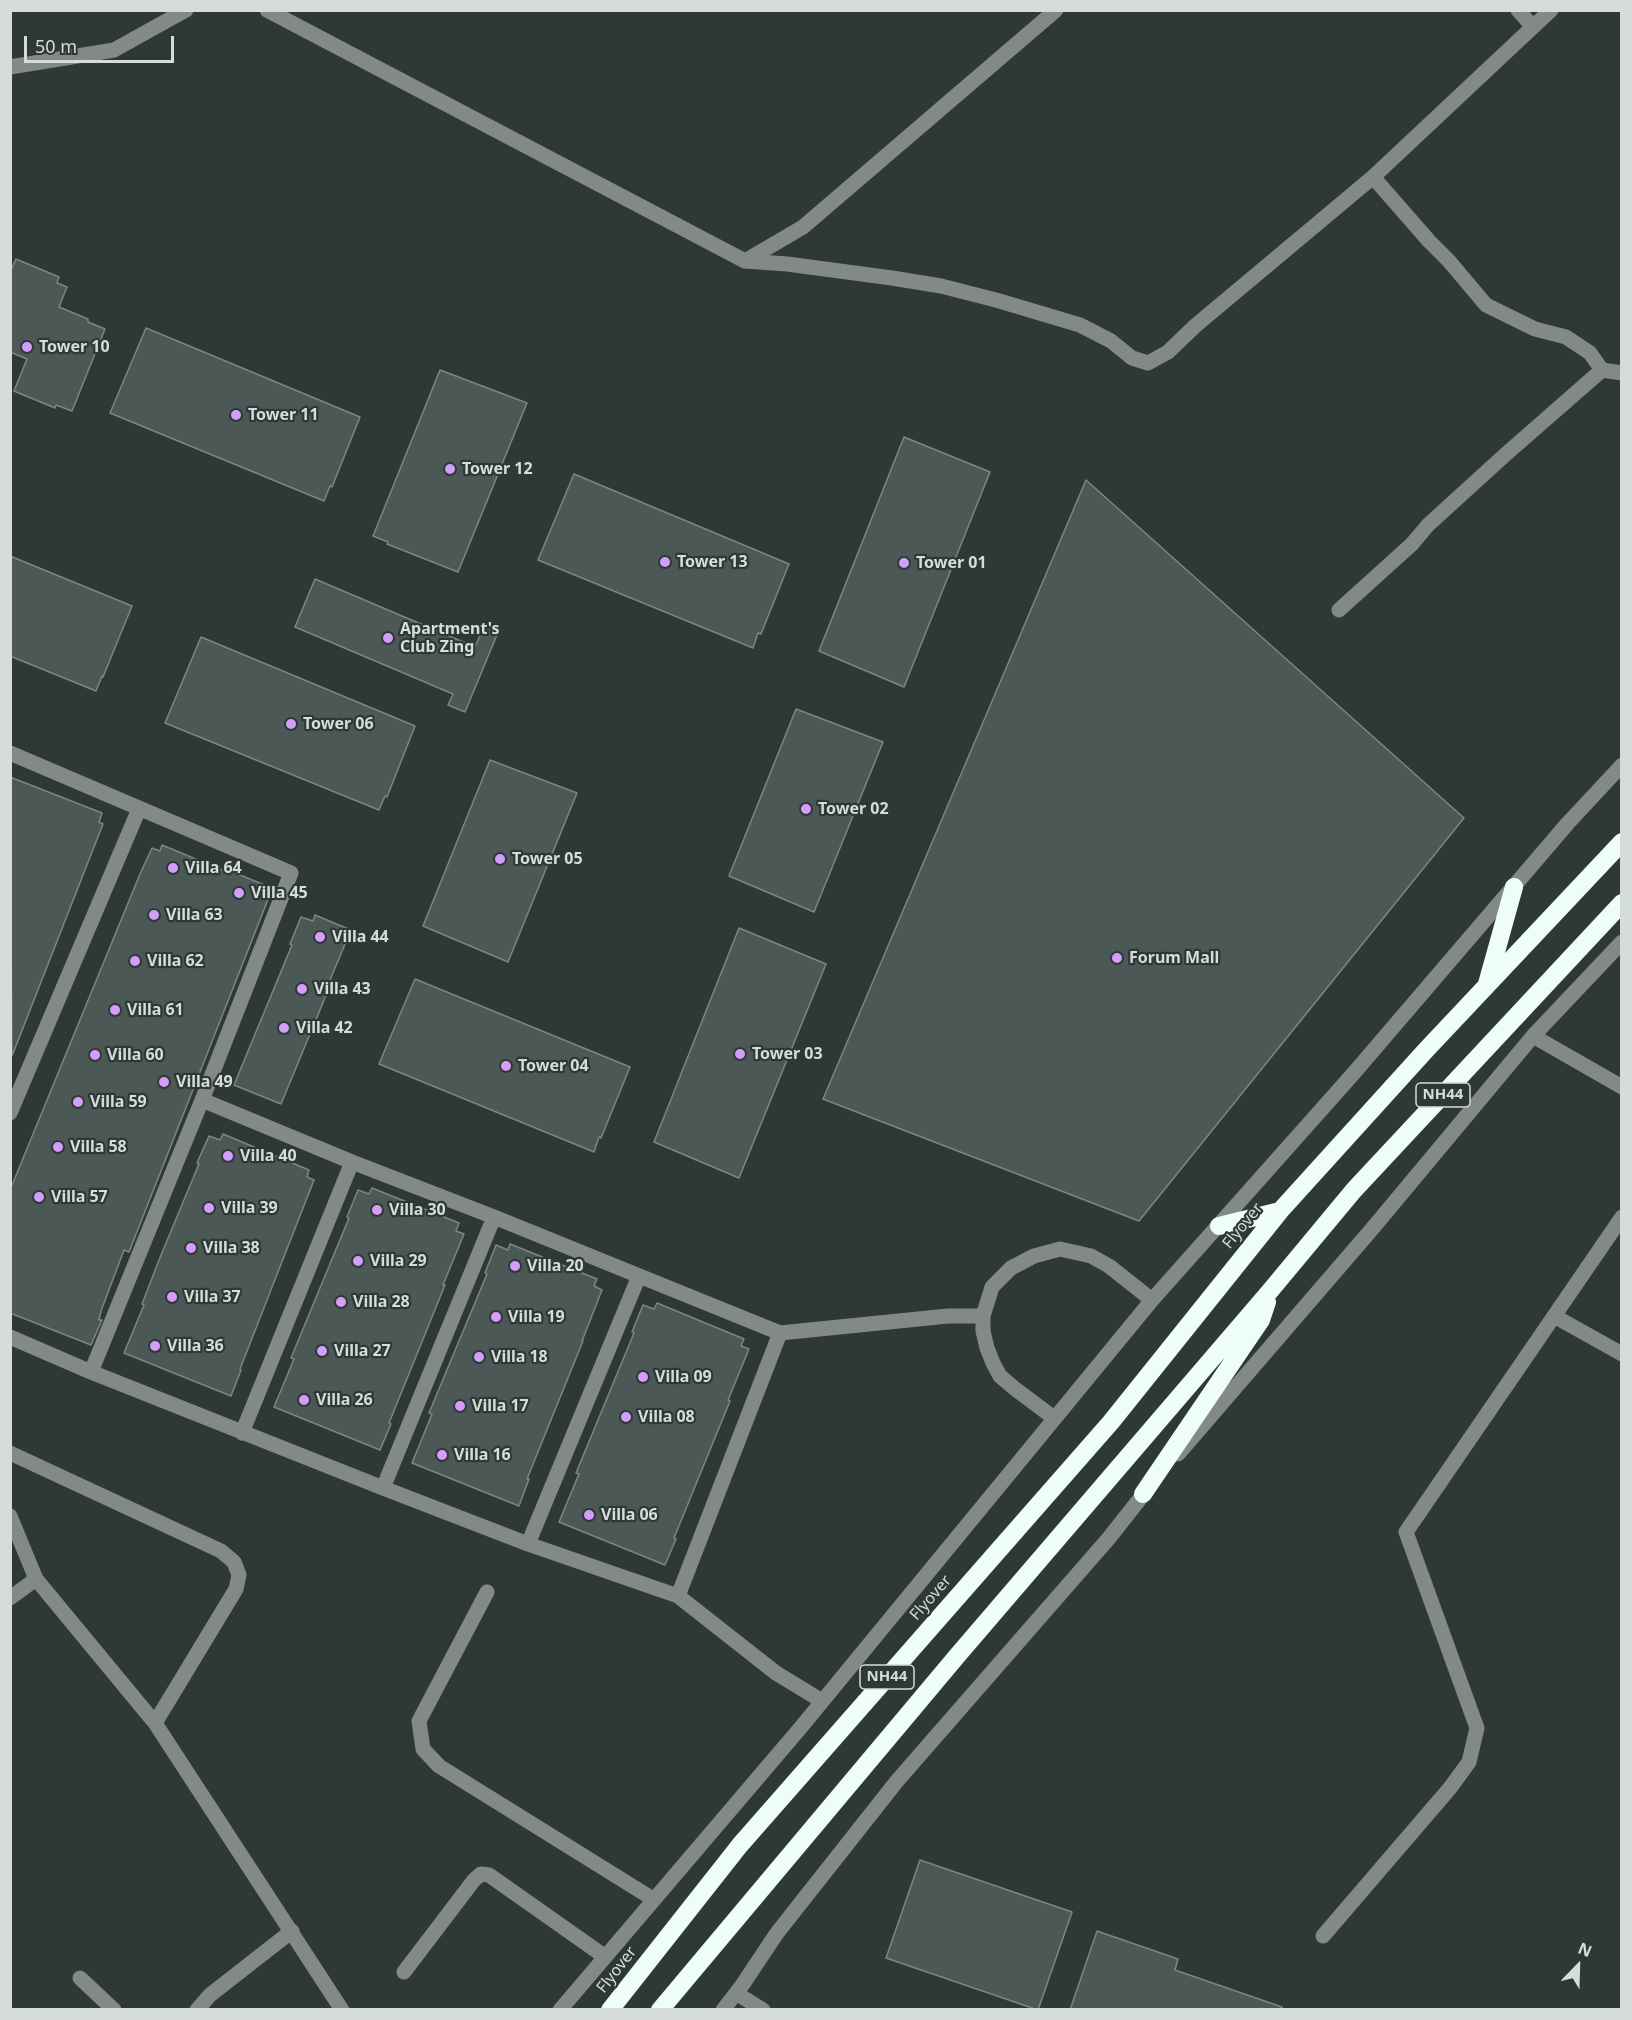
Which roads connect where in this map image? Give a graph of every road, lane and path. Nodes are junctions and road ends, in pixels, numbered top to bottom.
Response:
1 (186, 10) edge
2 (267, 10) edge
3 (1056, 10) edge
4 (1518, 10) edge
5 (1551, 10) edge
6 (1533, 27) junction
7 (10, 67) edge
8 (1373, 177) junction
9 (745, 261) junction
10 (1602, 369) junction
11 (1622, 373) edge
12 (1339, 610) dead end
13 (10, 753) edge
14 (1622, 765) edge
15 (139, 809) junction
16 (1622, 842) edge
17 (1514, 887) junction
18 (1622, 903) edge
19 (1622, 942) edge
20 (1487, 986) junction
21 (1533, 1036) junction
22 (1622, 1086) edge
23 (202, 1100) junction
24 (10, 1113) edge
25 (352, 1162) junction
26 (1280, 1211) junction
27 (494, 1217) junction
28 (1622, 1217) edge
29 (1219, 1226) junction
30 (639, 1276) junction
31 (1270, 1291) junction
32 (1152, 1300) junction
33 (983, 1316) junction
34 (1554, 1316) junction
35 (780, 1333) junction
36 (10, 1336) edge
37 (1622, 1354) edge
38 (91, 1372) junction
39 (1054, 1418) junction
40 (242, 1433) junction
41 (10, 1453) edge
42 (382, 1488) junction
43 (1143, 1494) junction
44 (10, 1516) edge
45 (528, 1544) junction
46 (36, 1579) junction
47 (487, 1592) dead end
48 (678, 1596) junction
49 (10, 1598) edge
50 (822, 1701) junction
51 (155, 1723) junction
52 (653, 1899) junction
53 (291, 1931) junction
54 (1323, 1936) dead end
55 (604, 1956) junction
56 (404, 1972) dead end
57 (80, 1978) dead end
58 (736, 1993) junction
59 (114, 2010) edge
60 (197, 2010) edge
61 (342, 2010) edge
62 (560, 2010) edge
63 (610, 2010) edge
64 (660, 2010) edge
65 (723, 2010) edge
66 (763, 2010) edge

1 - 7 street
2 - 9 street
3 - 9 street
4 - 6 street
5 - 6 street
6 - 8 street
8 - 9 street
8 - 10 street
10 - 11 street
10 - 12 street
13 - 15 street
14 - 17 street
15 - 23 street
15 - 24 street
16 - 20 highway, NH44
17 - 20 highway
17 - 29 street
18 - 31 highway, NH44
19 - 21 street
20 - 26 highway, NH44
21 - 22 street
21 - 43 street
23 - 25 street
23 - 38 street
25 - 27 street
25 - 40 street
26 - 29 highway
26 - 63 highway, Flyover / NH44
27 - 30 street
27 - 42 street
28 - 34 street
29 - 32 street
30 - 35 street
30 - 45 street
31 - 43 highway
31 - 64 highway, NH44
32 - 33 street
32 - 39 street
33 - 35 street
33 - 39 street
34 - 37 street
34 - 54 street
35 - 48 street
36 - 38 street
38 - 40 street
39 - 50 street
40 - 42 street
41 - 51 street
42 - 45 street
43 - 58 street
44 - 46 street
45 - 48 street
46 - 49 street
46 - 51 street
47 - 52 street
48 - 50 street
50 - 52 street
51 - 53 street
52 - 55 street
53 - 60 street
53 - 61 street
55 - 56 street
55 - 62 street
57 - 59 street
58 - 65 street
58 - 66 street

